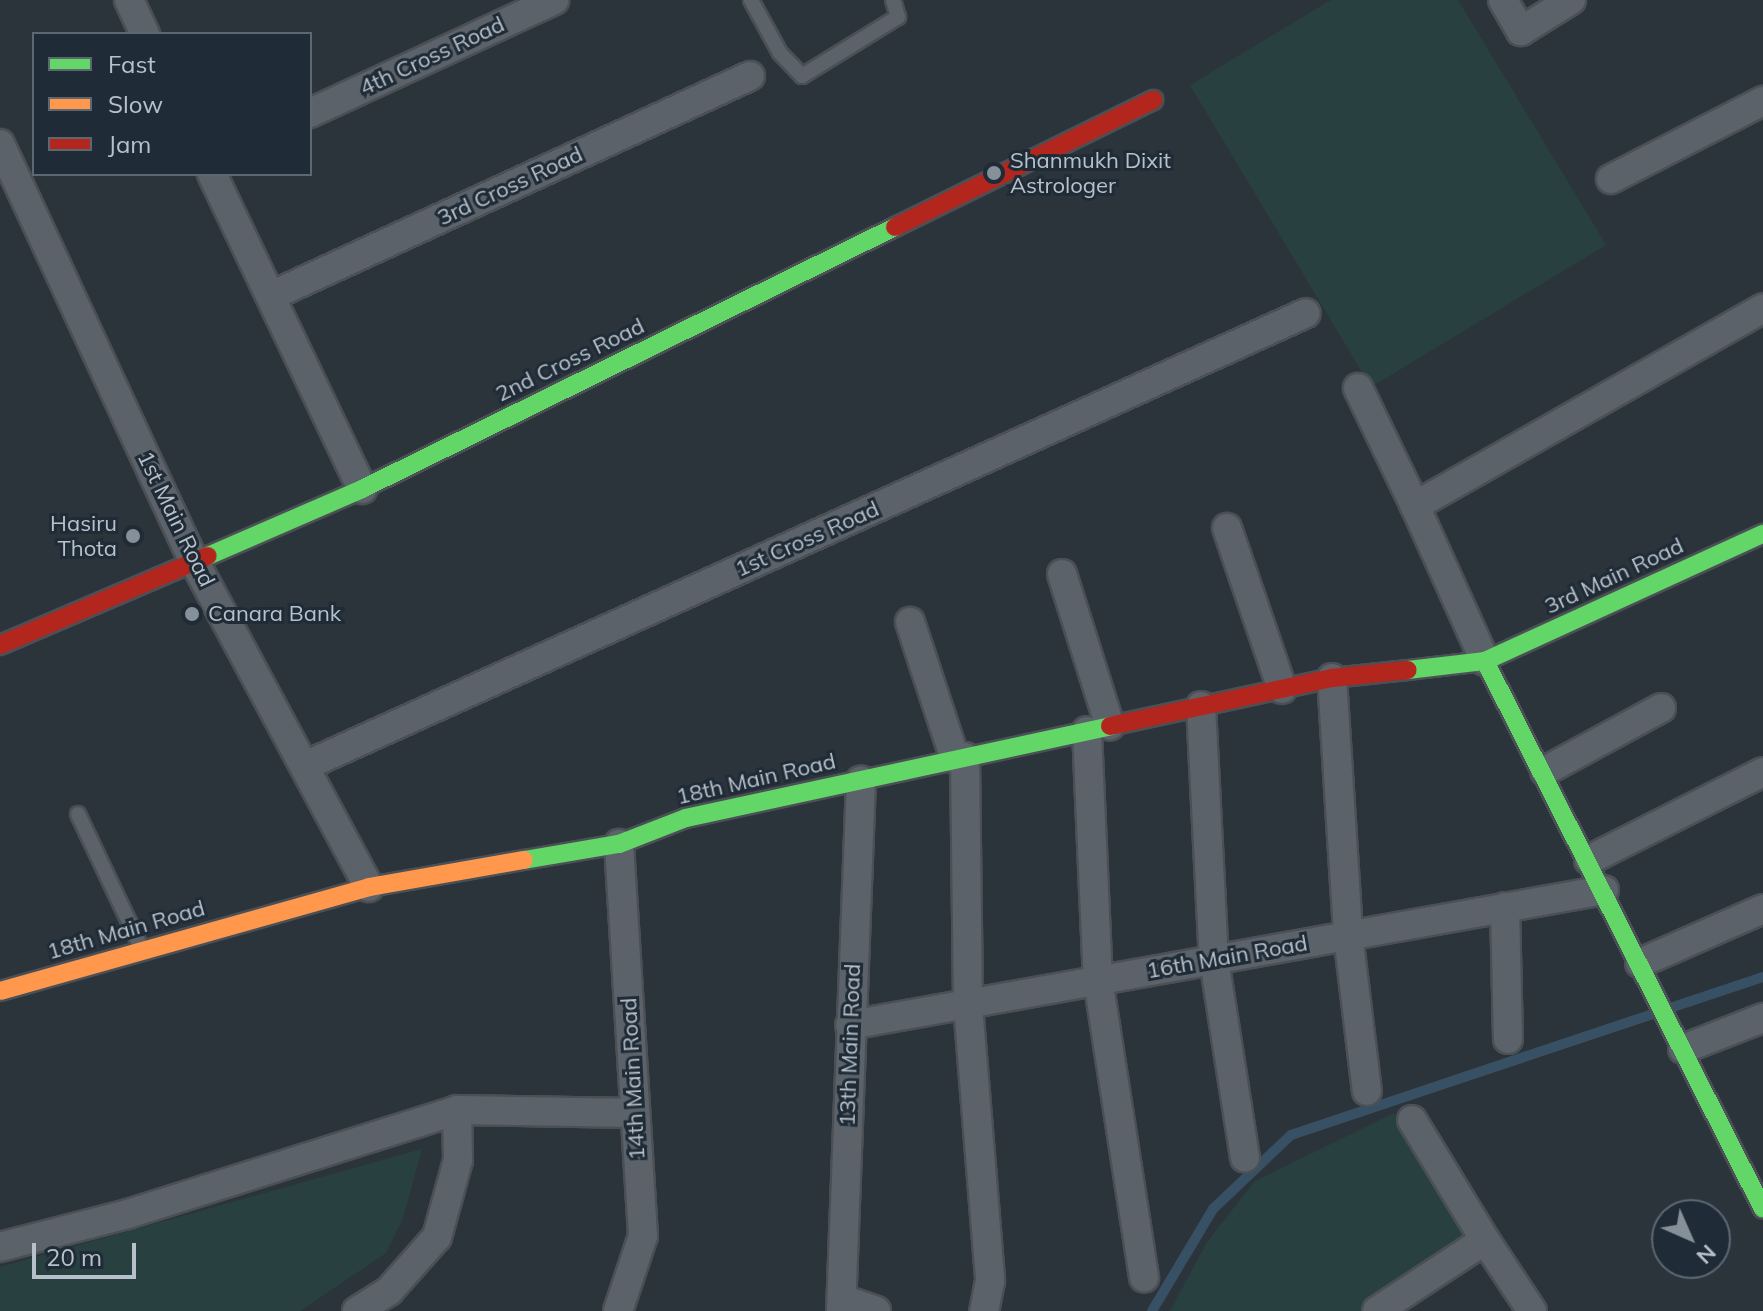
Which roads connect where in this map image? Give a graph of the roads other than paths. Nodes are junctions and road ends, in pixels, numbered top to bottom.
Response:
1 (129, 0) edge
2 (554, 0) edge
3 (751, 0) edge
4 (893, 0) edge
5 (1503, 0) edge
6 (1571, 0) edge
7 (144, 32) edge
8 (750, 76) dead end
9 (1153, 100) dead end
10 (1763, 101) edge
11 (312, 112) edge
12 (0, 144) edge
13 (213, 176) edge
14 (1611, 179) dead end
15 (271, 296) junction
16 (1763, 308) edge
17 (1306, 313) dead end
18 (1358, 388) dead end
19 (362, 489) junction
20 (1415, 506) junction
21 (1227, 528) dead end
22 (1763, 534) edge
23 (194, 561) junction
24 (1062, 574) dead end
25 (910, 622) dead end
26 (0, 645) edge
27 (1485, 661) junction
28 (1332, 678) junction
29 (1282, 689) junction
30 (1201, 706) junction
31 (1661, 708) dead end
32 (1098, 728) junction
33 (960, 758) junction
34 (307, 765) junction
35 (1545, 771) junction
36 (1763, 772) edge
37 (861, 780) junction
38 (78, 814) dead end
39 (619, 844) junction
40 (1589, 860) junction
41 (369, 887) junction
42 (1604, 890) junction
43 (1505, 907) junction
44 (1763, 909) edge
45 (1348, 935) junction
46 (142, 951) junction
47 (1214, 960) junction
48 (1646, 974) junction
49 (1098, 980) junction
50 (0, 991) edge
51 (968, 1005) junction
52 (1763, 1018) edge
53 (850, 1025) junction
54 (1508, 1039) dead end
55 (1683, 1049) junction
56 (1367, 1091) dead end
57 (457, 1110) junction
58 (635, 1113) junction
59 (1412, 1120) dead end
60 (1245, 1158) dead end
61 (1761, 1199) edge
62 (1485, 1240) junction
63 (0, 1247) edge
64 (1144, 1277) dead end
65 (842, 1305) edge
66 (357, 1311) edge
67 (618, 1311) edge
68 (876, 1311) edge
69 (984, 1311) edge
70 (1377, 1311) edge
71 (1532, 1311) edge

1 - 7 street
2 - 11 street, 4th Cross Road
3 - 4 lane
5 - 6 street
8 - 15 street, 3rd Cross Road
9 - 19 street, 2nd Cross Road
10 - 14 street
12 - 23 street, 1st Main Road
13 - 15 street
15 - 19 street
16 - 20 street
17 - 34 street, 1st Cross Road
18 - 20 street
19 - 23 street, 2nd Cross Road
20 - 27 street
21 - 29 street
22 - 27 street, 3rd Main Road
23 - 26 street, 2nd Cross Road
23 - 34 street, 1st Main Road
24 - 32 street
25 - 33 street
27 - 28 street, 18th Main Road
27 - 35 street
28 - 29 street, 18th Main Road
28 - 45 street
29 - 30 street, 18th Main Road
30 - 32 street, 18th Main Road
30 - 47 street
31 - 35 street
32 - 33 street, 18th Main Road
32 - 49 street
33 - 37 street, 18th Main Road
33 - 51 street
34 - 41 street, 1st Main Road
35 - 40 street
36 - 40 street
37 - 39 street, 18th Main Road
37 - 53 street, 13th Main Road
38 - 46 lane
39 - 41 street, 18th Main Road
39 - 58 street, 14th Main Road
40 - 42 street
41 - 46 street, 18th Main Road
42 - 43 street, 16th Main Road
42 - 48 street
43 - 45 street, 16th Main Road
43 - 54 street
44 - 48 street
45 - 47 street, 16th Main Road
45 - 56 street
46 - 50 street, 18th Main Road
47 - 49 street, 16th Main Road
47 - 60 street
48 - 55 street
49 - 51 street, 16th Main Road
49 - 64 street
51 - 53 street, 16th Main Road
51 - 69 street
52 - 55 street
53 - 65 street, 13th Main Road
55 - 61 street
57 - 58 street
57 - 63 street
57 - 66 street
58 - 67 street, 14th Main Road
59 - 62 street
62 - 70 street
62 - 71 street
65 - 68 street

